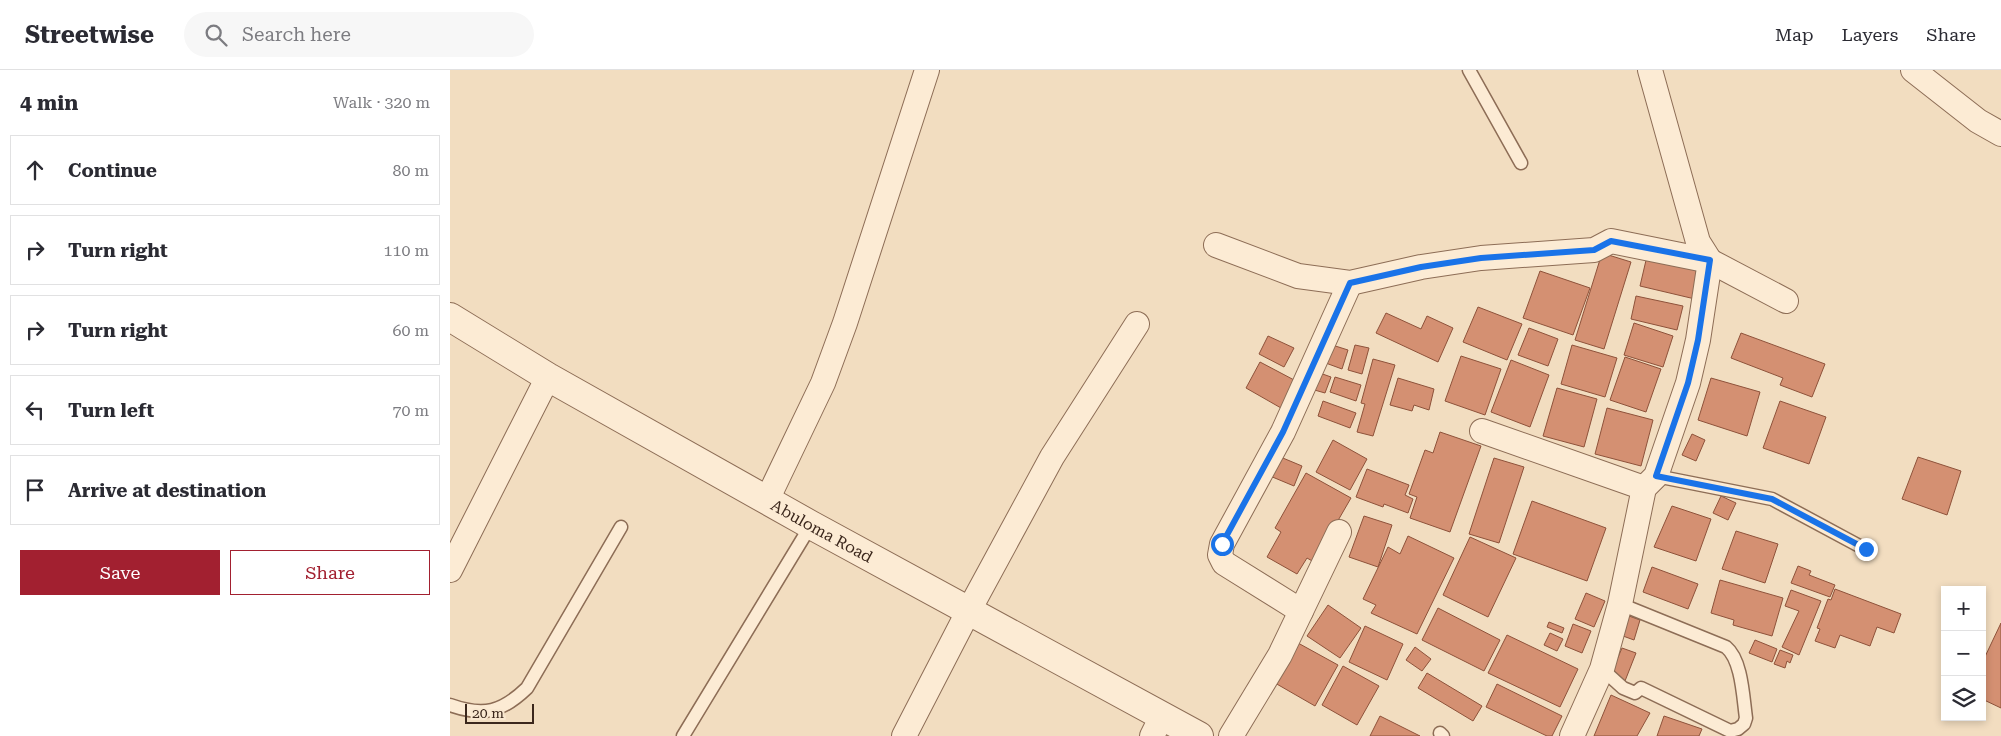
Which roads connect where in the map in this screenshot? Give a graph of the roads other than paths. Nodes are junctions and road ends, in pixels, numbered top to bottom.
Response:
1 (926, 70) edge
2 (1469, 70) edge
3 (1650, 70) edge
4 (1913, 70) edge
5 (2001, 134) edge
6 (1522, 163) dead end
7 (1216, 245) dead end
8 (1710, 260) junction
9 (1350, 283) junction
10 (1786, 301) dead end
11 (450, 317) edge
12 (1137, 324) dead end
13 (548, 377) junction
14 (1482, 431) dead end
15 (1650, 482) junction
16 (767, 500) junction
17 (811, 525) junction
18 (621, 527) dead end
19 (1339, 532) dead end
20 (1866, 549) dead end
21 (450, 570) edge
22 (1620, 604) junction
23 (1301, 611) junction
24 (968, 612) junction
25 (1602, 669) junction
26 (450, 705) edge
27 (1157, 726) edge
28 (682, 736) edge
29 (904, 736) edge
30 (1199, 736) edge
31 (1231, 736) edge
32 (1572, 736) edge

1 - 16 street
2 - 6 lane
3 - 8 street
4 - 5 street
7 - 9 street
8 - 9 street
8 - 10 street
8 - 15 street
9 - 23 street
11 - 13 street, Abuloma Road
12 - 24 street
13 - 16 street, Abuloma Road
13 - 21 street
14 - 15 street
15 - 20 lane
15 - 22 street
16 - 17 street, Abuloma Road
17 - 24 street, Abuloma Road
17 - 28 lane
18 - 26 lane
19 - 23 street
22 - 25 street
22 - 25 lane
23 - 31 street
24 - 27 street, Abuloma Road
24 - 29 street
25 - 32 street
27 - 30 street, Abuloma Road

